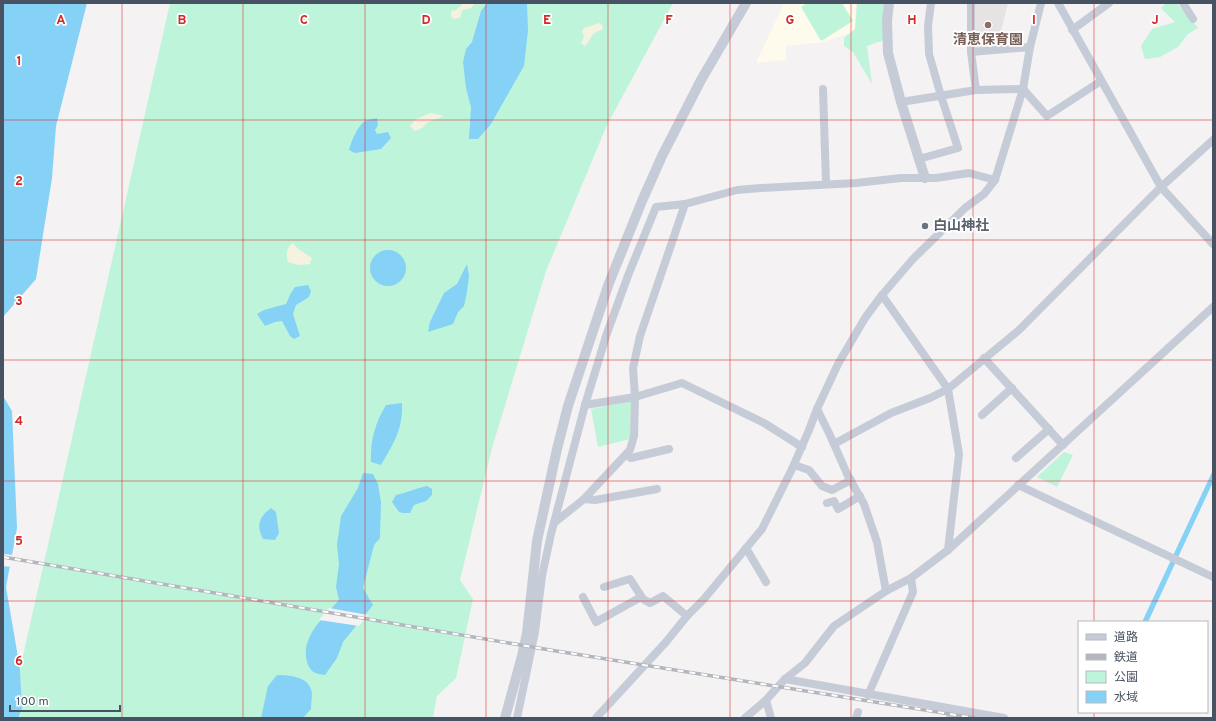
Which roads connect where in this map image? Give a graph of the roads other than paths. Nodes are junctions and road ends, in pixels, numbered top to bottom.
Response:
1 (746, 3) edge
2 (889, 3) edge
3 (931, 3) edge
4 (970, 3) edge
5 (1041, 3) edge
6 (1058, 3) edge
7 (1109, 3) edge
8 (1183, 3) edge
9 (1193, 19) dead end
10 (1072, 30) junction
11 (1030, 47) junction
12 (971, 52) junction
13 (1101, 81) junction
14 (824, 89) dead end
15 (1023, 89) junction
16 (976, 90) junction
17 (941, 96) junction
18 (901, 102) junction
19 (1213, 140) edge
20 (919, 159) junction
21 (925, 178) junction
22 (995, 180) junction
23 (826, 183) junction
24 (1161, 187) junction
25 (685, 204) junction
26 (1213, 244) edge
27 (882, 295) junction
28 (1213, 307) edge
29 (984, 358) junction
30 (1012, 388) junction
31 (948, 389) junction
32 (636, 397) junction
33 (585, 405) junction
34 (817, 409) junction
35 (982, 415) dead end
36 (1049, 429) junction
37 (834, 444) junction
38 (1063, 445) junction
39 (802, 447) junction
40 (669, 449) dead end
41 (626, 455) junction
42 (1016, 458) dead end
43 (794, 465) junction
44 (851, 480) junction
45 (1018, 485) junction
46 (657, 489) dead end
47 (860, 496) junction
48 (584, 499) junction
49 (827, 503) dead end
50 (554, 523) junction
51 (746, 548) junction
52 (948, 550) junction
53 (1213, 577) edge
54 (911, 578) junction
55 (766, 582) dead end
56 (604, 587) dead end
57 (886, 592) junction
58 (583, 597) dead end
59 (641, 597) junction
60 (687, 616) junction
61 (784, 680) junction
62 (868, 695) junction
63 (766, 700) junction
64 (950, 714) edge
65 (505, 718) edge
66 (517, 718) edge
67 (596, 718) edge
68 (745, 718) edge
69 (771, 718) edge
70 (1004, 718) edge

1 - 65 street
2 - 18 street
3 - 17 street
4 - 12 street
5 - 11 street
6 - 10 street
7 - 10 street
8 - 9 street
10 - 13 street
11 - 12 street
11 - 15 street
12 - 16 street
13 - 15 street
13 - 24 street
14 - 23 street
15 - 16 street
15 - 22 street
16 - 17 street
17 - 18 street
17 - 20 street
18 - 20 street
19 - 24 street
20 - 21 street
21 - 22 street
21 - 23 street
22 - 27 street
23 - 25 street
24 - 26 street
24 - 29 street
25 - 32 street
25 - 33 street
27 - 31 street
27 - 34 street
28 - 38 street
29 - 30 street
29 - 31 street
30 - 35 street
30 - 36 street
31 - 37 street
31 - 52 street
32 - 33 street
32 - 39 street
32 - 41 street
33 - 50 street
34 - 37 street
34 - 39 street
36 - 38 street
36 - 42 street
37 - 44 street
38 - 45 street
39 - 43 street
40 - 41 street
41 - 48 street
43 - 44 street
43 - 51 street
44 - 47 street
45 - 52 street
45 - 53 street
46 - 48 street
47 - 49 street
47 - 57 street
48 - 50 street
50 - 66 street
51 - 55 street
51 - 60 street
52 - 54 street
54 - 57 street
54 - 62 street
56 - 59 street
57 - 61 street
58 - 59 street
59 - 60 street
60 - 67 street
61 - 62 street
61 - 63 street
62 - 64 street
63 - 68 street
63 - 69 street
64 - 70 street

